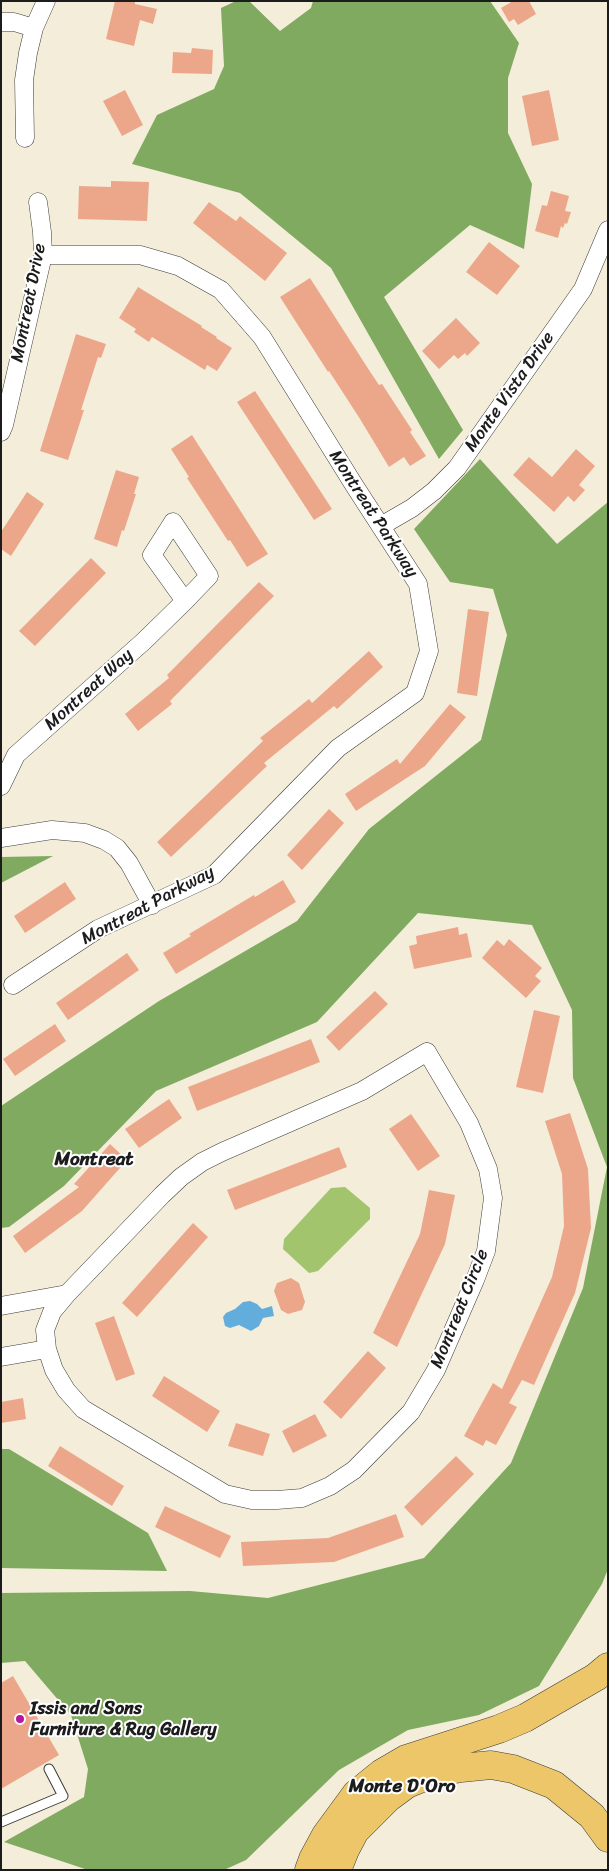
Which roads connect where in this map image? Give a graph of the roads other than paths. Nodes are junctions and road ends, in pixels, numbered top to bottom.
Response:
1 (46, 1) edge
2 (1, 22) edge
3 (34, 28) junction
4 (25, 138) dead end
5 (38, 202) dead end
6 (608, 230) edge
7 (43, 255) junction
8 (1, 432) edge
9 (380, 526) junction
10 (185, 601) dead end
11 (1, 786) edge
12 (1, 838) edge
13 (152, 905) junction
14 (13, 985) dead end
15 (67, 1294) junction
16 (1, 1306) edge
17 (47, 1349) junction
18 (1, 1356) edge
19 (608, 1667) edge
20 (50, 1769) dead end
21 (1, 1822) edge
22 (608, 1838) edge
23 (309, 1870) edge
24 (337, 1870) edge

1 - 3 street
2 - 3 street
3 - 4 street
5 - 7 street, Montreat Drive
6 - 9 street, Monte Vista Drive
7 - 8 street, Montreat Drive
7 - 9 street, Montreat Parkway
9 - 13 street, Montreat Parkway
10 - 11 street, Montreat Way
12 - 13 street
13 - 14 street, Montreat Parkway
15 - 16 street
15 - 17 street, Montreat Circle
15 - 17 street, Montreat Circle
17 - 18 street
19 - 23 highway
20 - 21 lane
22 - 24 highway

